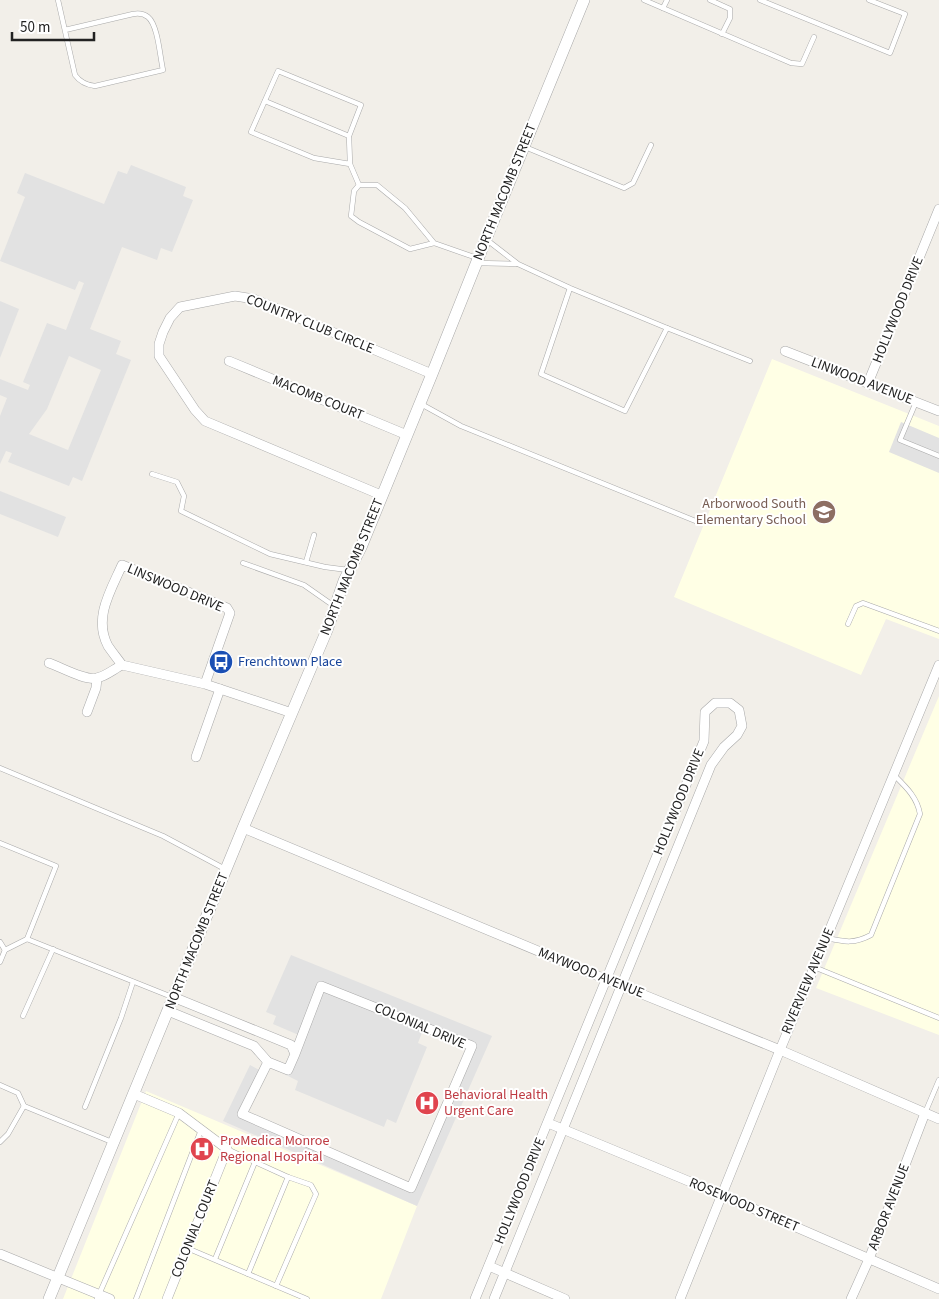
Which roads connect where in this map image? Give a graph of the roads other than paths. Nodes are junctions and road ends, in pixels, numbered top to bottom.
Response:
1 (58, 0) edge
2 (584, 0) edge
3 (644, 0) edge
4 (667, 0) edge
5 (710, 0) edge
6 (760, 0) edge
7 (869, 0) edge
8 (663, 8) junction
9 (65, 30) junction
10 (722, 34) junction
11 (814, 37) dead end
12 (265, 100) junction
13 (350, 136) junction
14 (650, 145) dead end
15 (523, 147) junction
16 (350, 164) junction
17 (359, 185) junction
18 (939, 209) edge
19 (486, 239) junction
20 (434, 243) junction
21 (477, 261) junction
22 (518, 264) junction
23 (570, 288) junction
24 (667, 328) junction
25 (786, 351) dead end
26 (229, 361) dead end
27 (750, 361) dead end
28 (432, 374) junction
29 (868, 383) junction
30 (916, 402) junction
31 (420, 403) junction
32 (939, 411) edge
33 (407, 435) junction
34 (939, 456) edge
35 (152, 474) dead end
36 (381, 495) junction
37 (698, 522) dead end
38 (314, 535) dead end
39 (306, 562) junction
40 (243, 563) dead end
41 (350, 570) junction
42 (335, 607) junction
43 (848, 624) dead end
44 (939, 631) edge
45 (49, 662) dead end
46 (122, 665) junction
47 (939, 665) edge
48 (97, 678) junction
49 (205, 684) junction
50 (220, 689) junction
51 (87, 712) dead end
52 (292, 713) junction
53 (196, 757) dead end
54 (0, 768) edge
55 (894, 775) junction
56 (243, 828) junction
57 (0, 842) edge
58 (226, 870) junction
59 (826, 938) junction
60 (28, 939) junction
61 (0, 942) edge
62 (53, 949) junction
63 (5, 950) junction
64 (0, 962) edge
65 (814, 967) junction
66 (607, 980) junction
67 (133, 982) junction
68 (622, 986) junction
69 (174, 997) junction
70 (168, 1011) junction
71 (23, 1016) dead end
72 (939, 1018) edge
73 (780, 1050) junction
74 (295, 1054) junction
75 (268, 1062) junction
76 (939, 1080) edge
77 (0, 1085) edge
78 (134, 1094) junction
79 (24, 1106) junction
80 (85, 1107) dead end
81 (925, 1113) junction
82 (179, 1114) junction
83 (939, 1119) edge
84 (548, 1122) junction
85 (562, 1129) junction
86 (202, 1130) junction
87 (0, 1142) edge
88 (114, 1143) junction
89 (227, 1148) junction
90 (255, 1162) junction
91 (288, 1177) junction
92 (722, 1195) junction
93 (187, 1248) junction
94 (0, 1254) edge
95 (214, 1259) junction
96 (869, 1260) junction
97 (489, 1266) junction
98 (505, 1273) junction
99 (248, 1274) junction
100 (58, 1278) junction
101 (276, 1286) junction
102 (939, 1289) edge
103 (98, 1297) edge
104 (49, 1299) edge
105 (110, 1299) edge
106 (136, 1299) edge
107 (167, 1299) edge
108 (307, 1299) edge
109 (475, 1299) edge
110 (494, 1299) edge
111 (565, 1299) edge
112 (680, 1299) edge
113 (851, 1299) edge

1 - 9 lane
2 - 15 street, NORTH MACOMB STREET
3 - 8 lane
4 - 8 lane
5 - 10 lane
6 - 7 lane
8 - 10 lane
9 - 9 lane
10 - 11 lane
12 - 13 lane
12 - 13 lane
12 - 16 lane
13 - 16 lane
14 - 15 lane
15 - 19 street, NORTH MACOMB STREET
16 - 17 lane
17 - 20 lane
17 - 20 lane
18 - 29 street, HOLLYWOOD DRIVE
19 - 21 street, NORTH MACOMB STREET
19 - 22 lane
20 - 21 lane
21 - 22 lane
21 - 28 street, NORTH MACOMB STREET
22 - 23 lane
23 - 24 lane
23 - 24 lane
24 - 27 lane
25 - 29 street, LINWOOD AVENUE
26 - 33 street, MACOMB COURT
28 - 31 street, NORTH MACOMB STREET
28 - 36 street, COUNTRY CLUB CIRCLE
29 - 30 street, LINWOOD AVENUE
30 - 32 street, LINWOOD AVENUE
30 - 34 lane
31 - 33 street, NORTH MACOMB STREET
31 - 37 lane
33 - 36 street, NORTH MACOMB STREET
35 - 39 lane
36 - 41 street, NORTH MACOMB STREET
38 - 39 lane
39 - 41 lane
40 - 42 lane
41 - 42 street, NORTH MACOMB STREET
42 - 52 street, NORTH MACOMB STREET
43 - 44 lane
45 - 48 street
46 - 48 street
46 - 49 street
46 - 49 street, LINSWOOD DRIVE
47 - 55 street, RIVERVIEW AVENUE
48 - 51 street
49 - 50 street
50 - 52 street
50 - 53 street
52 - 56 street, NORTH MACOMB STREET
54 - 58 lane
55 - 59 street, RIVERVIEW AVENUE
55 - 59 lane
56 - 58 street, NORTH MACOMB STREET
56 - 66 street, MAYWOOD AVENUE
57 - 60 lane
58 - 69 street, NORTH MACOMB STREET
59 - 65 street, RIVERVIEW AVENUE
60 - 62 lane
60 - 63 lane
61 - 63 lane
62 - 67 lane
62 - 71 lane
63 - 64 lane
65 - 72 lane
65 - 73 street, RIVERVIEW AVENUE
66 - 68 street, MAYWOOD AVENUE
66 - 68 street, HOLLYWOOD DRIVE
66 - 84 street, HOLLYWOOD DRIVE
67 - 69 lane
67 - 80 lane
68 - 73 street, MAYWOOD AVENUE
68 - 85 street, HOLLYWOOD DRIVE
69 - 70 street, NORTH MACOMB STREET
69 - 74 street
70 - 75 street
70 - 78 street, NORTH MACOMB STREET
73 - 81 street, MAYWOOD AVENUE
73 - 92 street, RIVERVIEW AVENUE
74 - 75 street, COLONIAL DRIVE
74 - 75 street, COLONIAL DRIVE
76 - 81 lane
77 - 79 lane
78 - 82 street
78 - 88 street, NORTH MACOMB STREET
79 - 87 lane
79 - 88 lane
81 - 83 street, MAYWOOD AVENUE
81 - 96 street, ARBOR AVENUE
82 - 86 street
82 - 103 lane
84 - 85 street, ROSEWOOD STREET
84 - 97 street, HOLLYWOOD DRIVE
85 - 92 street, ROSEWOOD STREET
85 - 98 street, HOLLYWOOD DRIVE
86 - 89 street
86 - 106 lane
88 - 100 street, NORTH MACOMB STREET
89 - 90 lane
89 - 93 street, COLONIAL COURT
90 - 91 lane
90 - 95 lane
91 - 99 lane
91 - 101 lane
92 - 96 street, ROSEWOOD STREET
92 - 112 street, RIVERVIEW AVENUE
93 - 95 lane
93 - 107 street, COLONIAL COURT
94 - 100 street
95 - 99 lane
96 - 102 street, ROSEWOOD STREET
96 - 113 street, ARBOR AVENUE
97 - 98 street
97 - 109 street, HOLLYWOOD DRIVE
98 - 110 street, HOLLYWOOD DRIVE
98 - 111 street
99 - 101 lane
100 - 103 street
100 - 104 street, NORTH MACOMB STREET
101 - 108 lane
103 - 105 street

